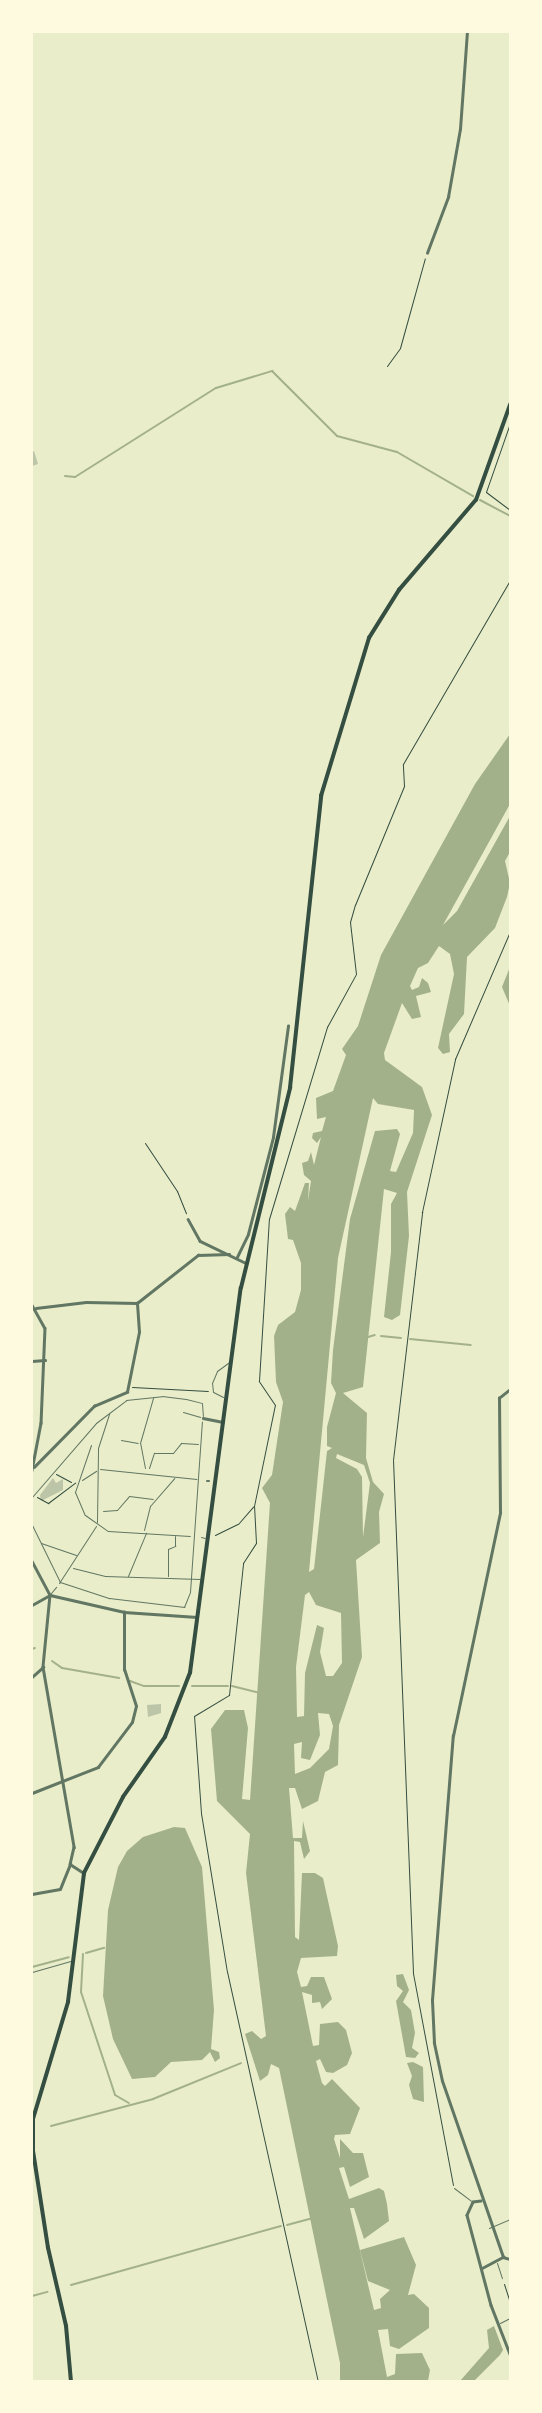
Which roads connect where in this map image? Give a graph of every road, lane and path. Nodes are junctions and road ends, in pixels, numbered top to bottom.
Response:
1 (467, 32) edge
2 (426, 253) joint
3 (387, 366) dead end
4 (510, 405) edge
5 (510, 423) edge
6 (510, 510) edge
7 (510, 580) edge
8 (510, 931) edge
9 (288, 1026) dead end
10 (145, 1143) dead end
11 (188, 1219) joint
12 (229, 1254) junction
13 (237, 1257) junction
14 (246, 1263) junction
15 (137, 1303) junction
16 (32, 1305) edge
17 (36, 1308) junction
18 (45, 1360) junction
19 (32, 1361) edge
20 (230, 1362) junction
21 (510, 1389) edge
22 (128, 1390) junction
23 (213, 1392) junction
24 (153, 1396) junction
25 (226, 1398) junction
26 (126, 1400) junction
27 (109, 1412) junction
28 (183, 1412) dead end
29 (203, 1418) junction
30 (223, 1422) junction
31 (121, 1440) dead end
32 (140, 1443) junction
33 (200, 1444) junction
34 (91, 1445) dead end
35 (33, 1469) edge
36 (98, 1469) junction
37 (147, 1470) junction
38 (54, 1473) junction
39 (176, 1476) junction
40 (198, 1479) junction
41 (201, 1480) dead end
42 (215, 1480) junction
43 (80, 1481) junction
44 (208, 1481) dead end
45 (32, 1497) edge
46 (37, 1498) dead end
47 (154, 1500) junction
48 (254, 1506) junction
49 (101, 1511) junction
50 (97, 1524) junction
51 (32, 1525) edge
52 (145, 1533) junction
53 (175, 1535) junction
54 (217, 1535) dead end
55 (195, 1536) junction
56 (201, 1536) dead end
57 (208, 1538) junction
58 (40, 1544) junction
59 (78, 1556) junction
60 (32, 1560) edge
61 (71, 1567) junction
62 (128, 1578) junction
63 (190, 1578) junction
64 (168, 1579) junction
65 (202, 1580) junction
66 (59, 1582) junction
67 (56, 1587) dead end
68 (50, 1595) junction
69 (32, 1605) edge
70 (124, 1612) junction
71 (198, 1618) junction
72 (43, 1667) junction
73 (32, 1677) edge
74 (61, 1780) junction
75 (32, 1793) edge
76 (70, 1864) junction
77 (85, 1873) junction
78 (32, 1894) edge
79 (73, 1960) junction
80 (32, 1972) edge
81 (32, 2137) edge
82 (454, 2188) joint
83 (481, 2201) junction
84 (473, 2202) junction
85 (510, 2219) edge
86 (489, 2228) junction
87 (503, 2257) junction
88 (510, 2259) edge
89 (497, 2263) junction
90 (481, 2268) junction
91 (502, 2278) joint
92 (510, 2302) edge
93 (510, 2318) edge
94 (499, 2323) junction
95 (510, 2354) edge
96 (71, 2382) edge
97 (318, 2382) edge

1 - 2 street
2 - 3 path
4 - 14 main road
5 - 6 path
7 - 48 path
8 - 82 path
9 - 13 street
10 - 11 path
11 - 12 street
12 - 13 street
12 - 15 street
13 - 14 street
14 - 20 main road
15 - 17 street
15 - 22 street
16 - 17 street
17 - 18 street
18 - 19 street
18 - 35 street
20 - 23 lane
20 - 25 main road
21 - 83 street
22 - 23 path
22 - 26 lane
22 - 35 street
23 - 25 lane
24 - 26 lane
24 - 29 lane
24 - 32 lane
25 - 30 main road
26 - 27 lane
27 - 36 lane
27 - 38 lane
28 - 29 lane
29 - 30 street
29 - 33 lane
30 - 42 main road
31 - 32 lane
32 - 37 lane
33 - 37 lane
33 - 40 lane
34 - 43 lane
36 - 37 lane
36 - 43 lane
36 - 49 lane
37 - 39 lane
38 - 45 lane
38 - 46 path
39 - 40 lane
39 - 47 lane
40 - 41 lane
40 - 55 lane
42 - 44 lane
42 - 57 main road
43 - 50 lane
47 - 49 lane
47 - 52 lane
48 - 54 path
48 - 97 path
49 - 50 lane
50 - 52 lane
50 - 59 lane
51 - 58 lane
52 - 53 lane
52 - 62 lane
53 - 55 lane
53 - 64 lane
55 - 63 lane
56 - 57 lane
57 - 65 main road
58 - 59 lane
58 - 66 lane
59 - 61 lane
60 - 68 street
61 - 62 lane
61 - 66 lane
62 - 64 lane
63 - 64 lane
63 - 65 lane
63 - 66 lane
65 - 71 main road
67 - 68 lane
68 - 69 street
68 - 70 street
68 - 72 street
70 - 71 street
70 - 74 street
71 - 77 main road
72 - 73 street
72 - 74 street
74 - 75 street
74 - 76 street
76 - 77 street
76 - 78 street
77 - 79 main road
79 - 80 lane
79 - 81 main road
81 - 96 main road
82 - 84 lane
83 - 84 street
83 - 86 street
84 - 90 street
85 - 86 lane
86 - 87 street
87 - 88 street
87 - 89 street
89 - 90 street
89 - 91 lane
90 - 94 street
91 - 92 path
93 - 94 lane
94 - 95 street

